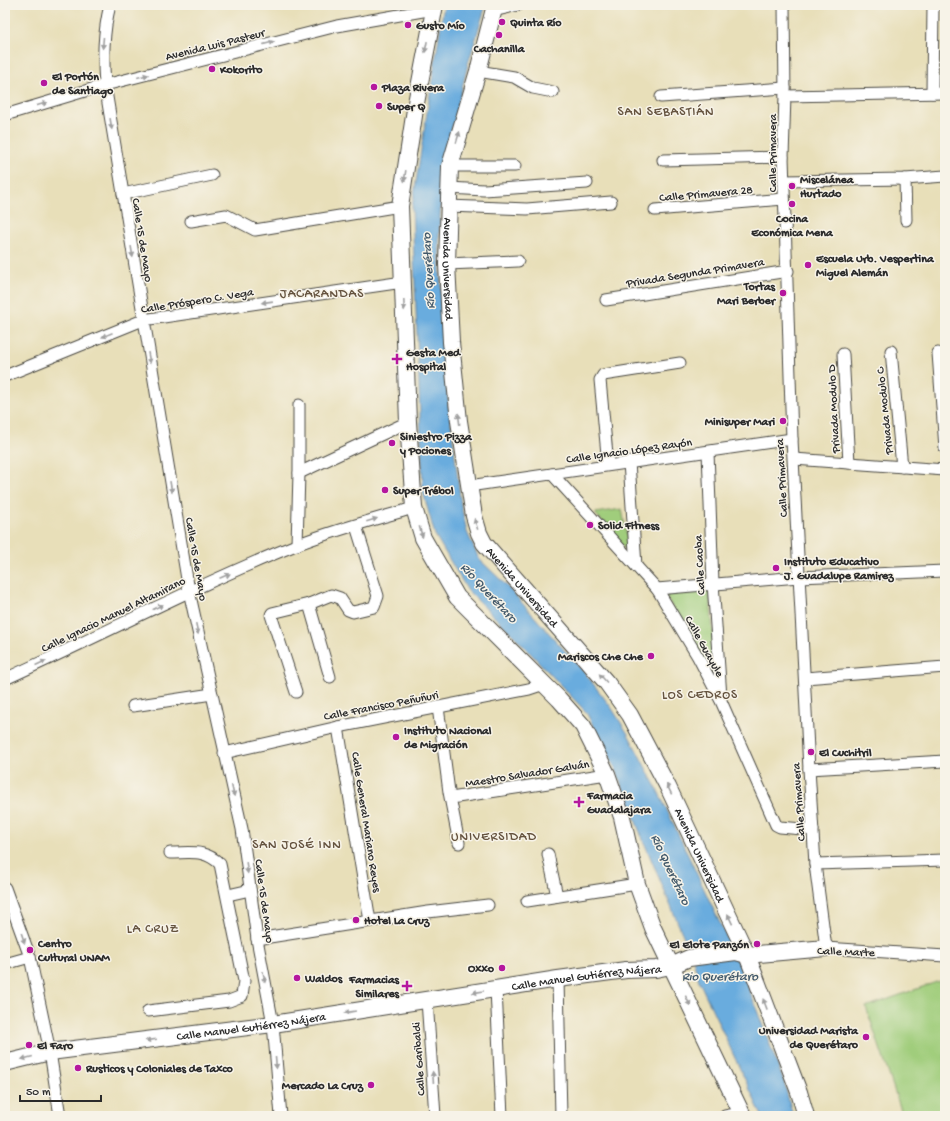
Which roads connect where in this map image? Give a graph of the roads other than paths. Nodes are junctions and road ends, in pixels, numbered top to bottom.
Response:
1 (110, 5) edge
2 (518, 5) edge
3 (784, 5) edge
4 (933, 5) edge
5 (434, 7) edge
6 (494, 8) edge
7 (478, 71) junction
8 (105, 85) junction
9 (553, 92) dead end
10 (785, 92) junction
11 (932, 92) junction
12 (945, 93) edge
13 (661, 97) dead end
14 (5, 115) edge
15 (783, 157) junction
16 (663, 160) dead end
17 (450, 166) junction
18 (515, 166) dead end
19 (212, 175) dead end
20 (945, 176) edge
21 (905, 179) junction
22 (784, 181) junction
23 (587, 183) dead end
24 (449, 188) junction
25 (123, 194) junction
26 (784, 199) junction
27 (611, 202) dead end
28 (400, 206) junction
29 (448, 206) junction
30 (655, 210) dead end
31 (906, 220) dead end
32 (191, 221) dead end
33 (518, 261) dead end
34 (447, 264) junction
35 (788, 271) junction
36 (403, 282) junction
37 (606, 300) dead end
38 (143, 320) junction
39 (891, 351) dead end
40 (938, 353) dead end
41 (843, 354) dead end
42 (680, 363) dead end
43 (5, 376) edge
44 (299, 405) dead end
45 (408, 422) junction
46 (792, 439) junction
47 (945, 448) edge
48 (708, 452) junction
49 (794, 459) junction
50 (629, 462) junction
51 (849, 463) junction
52 (608, 465) junction
53 (902, 467) junction
54 (945, 470) edge
55 (299, 472) junction
56 (552, 474) junction
57 (469, 486) junction
58 (414, 508) junction
59 (356, 526) junction
60 (297, 545) junction
61 (636, 566) junction
62 (945, 571) edge
63 (799, 577) junction
64 (713, 583) junction
65 (657, 589) junction
66 (189, 591) junction
67 (309, 604) junction
68 (945, 667) edge
69 (330, 677) dead end
70 (805, 678) junction
71 (5, 679) edge
72 (544, 684) junction
73 (296, 692) dead end
74 (212, 694) junction
75 (721, 701) junction
76 (133, 706) dead end
77 (438, 707) junction
78 (338, 727) junction
79 (224, 753) junction
80 (945, 761) edge
81 (808, 769) junction
82 (607, 774) junction
83 (451, 798) junction
84 (813, 830) junction
85 (459, 843) dead end
86 (170, 853) dead end
87 (548, 854) dead end
88 (945, 860) edge
89 (816, 864) junction
90 (637, 884) junction
91 (250, 890) junction
92 (6, 894) edge
93 (228, 895) junction
94 (557, 896) junction
95 (527, 901) dead end
96 (488, 905) dead end
97 (370, 921) junction
98 (257, 939) junction
99 (826, 948) junction
100 (741, 953) junction
101 (945, 956) edge
102 (30, 957) junction
103 (5, 964) edge
104 (671, 966) junction
105 (558, 979) junction
106 (496, 989) junction
107 (427, 1000) junction
108 (148, 1011) dead end
109 (273, 1024) junction
110 (50, 1052) junction
111 (5, 1063) edge
112 (742, 1114) edge
113 (60, 1116) edge
114 (281, 1116) edge
115 (436, 1116) edge
116 (502, 1116) edge
117 (561, 1116) edge
118 (725, 1116) edge
119 (806, 1116) edge

1 -> 8 street, Calle 15 de Mayo
2 - 6 street
3 - 10 street, Calle Primavera
4 - 11 street
8 -> 5 street, Avenida Luis Pasteur
5 -> 28 main road
6 - 7 main road, Avenida Universidad
7 - 9 street
17 -> 7 main road, Avenida Universidad
14 -> 8 street, Avenida Luis Pasteur
8 -> 25 street, Calle 15 de Mayo
10 - 11 street
10 - 13 street
10 - 15 street, Calle Primavera
11 - 12 street
15 - 16 street
15 - 22 street, Calle Primavera
17 - 18 street
17 - 24 main road, Avenida Universidad
19 - 25 street
20 - 21 street
21 - 22 street
21 - 31 street
22 - 26 street, Calle Primavera
23 - 24 street
24 - 29 main road, Avenida Universidad
25 -> 38 street, Calle 15 de Mayo
26 - 30 street, Calle Primavera 28
26 - 35 street, Calle Primavera
27 - 29 street
28 - 32 street
28 - 36 main road
29 - 34 main road, Avenida Universidad
33 - 34 street
57 -> 34 main road, Avenida Universidad
35 - 37 street, Privada Segunda Primavera
35 - 46 street, Calle Primavera
36 -> 38 street, Calle Próspero C. Vega
36 -> 45 main road
38 -> 43 street, Calle Próspero C. Vega
38 -> 66 street, Calle 15 de Mayo
39 - 53 street, Privada Modulo C
40 - 47 street
41 - 51 street, Privada Modulo D
42 - 52 street
44 - 55 street
45 - 55 street
45 - 58 main road
46 - 48 street, Calle Ignacio López Rayón
46 - 49 street, Calle Primavera
48 - 50 street, Calle Ignacio López Rayón
48 - 64 street, Calle Caoba
49 - 51 street
49 - 63 street, Calle Primavera
50 - 52 street, Calle Ignacio López Rayón
50 - 61 street
51 - 53 street
52 - 56 street, Calle Ignacio López Rayón
53 - 54 street
55 - 60 street
56 - 57 street, Calle Ignacio López Rayón
56 - 61 street, Calle Guayule
100 -> 57 main road, Avenida Universidad
59 -> 58 street, Calle Ignacio Manuel Altamirano
58 -> 72 main road
59 - 60 street, Calle Ignacio Manuel Altamirano
59 - 67 street
66 -> 60 street, Calle Ignacio Manuel Altamirano
61 - 65 street, Calle Guayule
62 - 63 street
63 - 64 street
63 - 70 street, Calle Primavera
64 - 65 street
64 - 75 street, Calle Caoba
65 - 75 street, Calle Guayule
71 -> 66 street, Calle Ignacio Manuel Altamirano
66 -> 74 street, Calle 15 de Mayo
67 - 69 street
67 - 73 street
68 - 70 street
70 - 81 street, Calle Primavera
72 - 77 street, Calle Francisco Peñuñuri
72 - 82 main road
74 - 76 street
74 - 79 street, Calle 15 de Mayo
75 - 84 street, Calle Guayule
77 - 78 street, Calle Francisco Peñuñuri
77 - 83 street
78 - 79 street, Calle Francisco Peñuñuri
78 - 97 street, Calle General Mariano Reyes
79 -> 91 street, Calle 15 de Mayo
80 - 81 street
81 - 84 street, Calle Primavera
82 - 83 street, Maestro Salvador Galván
82 - 90 main road
83 - 85 street
84 - 89 street, Calle Primavera
86 - 93 street
87 - 94 street
88 - 89 street
89 - 99 street, Calle Primavera
90 - 94 street
90 - 104 main road
91 - 93 street
91 - 98 street, Calle 15 de Mayo
92 -> 102 street
93 - 108 street
94 - 95 street
96 - 97 street
97 - 98 street
98 -> 109 street, Calle 15 de Mayo
99 - 100 main road, Calle Marte
99 - 101 street, Calle Marte
100 - 104 main road, Calle Manuel Gutiérrez Nájera
119 -> 100 main road, Avenida Universidad
102 - 103 street
102 - 110 street
104 - 105 main road, Calle Manuel Gutiérrez Nájera
104 -> 112 main road
105 - 106 main road, Calle Manuel Gutiérrez Nájera
105 - 117 street
106 -> 107 main road, Calle Manuel Gutiérrez Nájera
106 - 116 street, Calle Manuel Gutiérrez Nájera
107 -> 109 main road, Calle Manuel Gutiérrez Nájera
115 -> 107 street, Calle Garibaldi
109 -> 110 main road, Calle Manuel Gutiérrez Nájera
109 -> 114 street, Calle 15 de Mayo
110 -> 111 main road, Calle Manuel Gutiérrez Nájera
110 - 113 street
112 - 118 street

